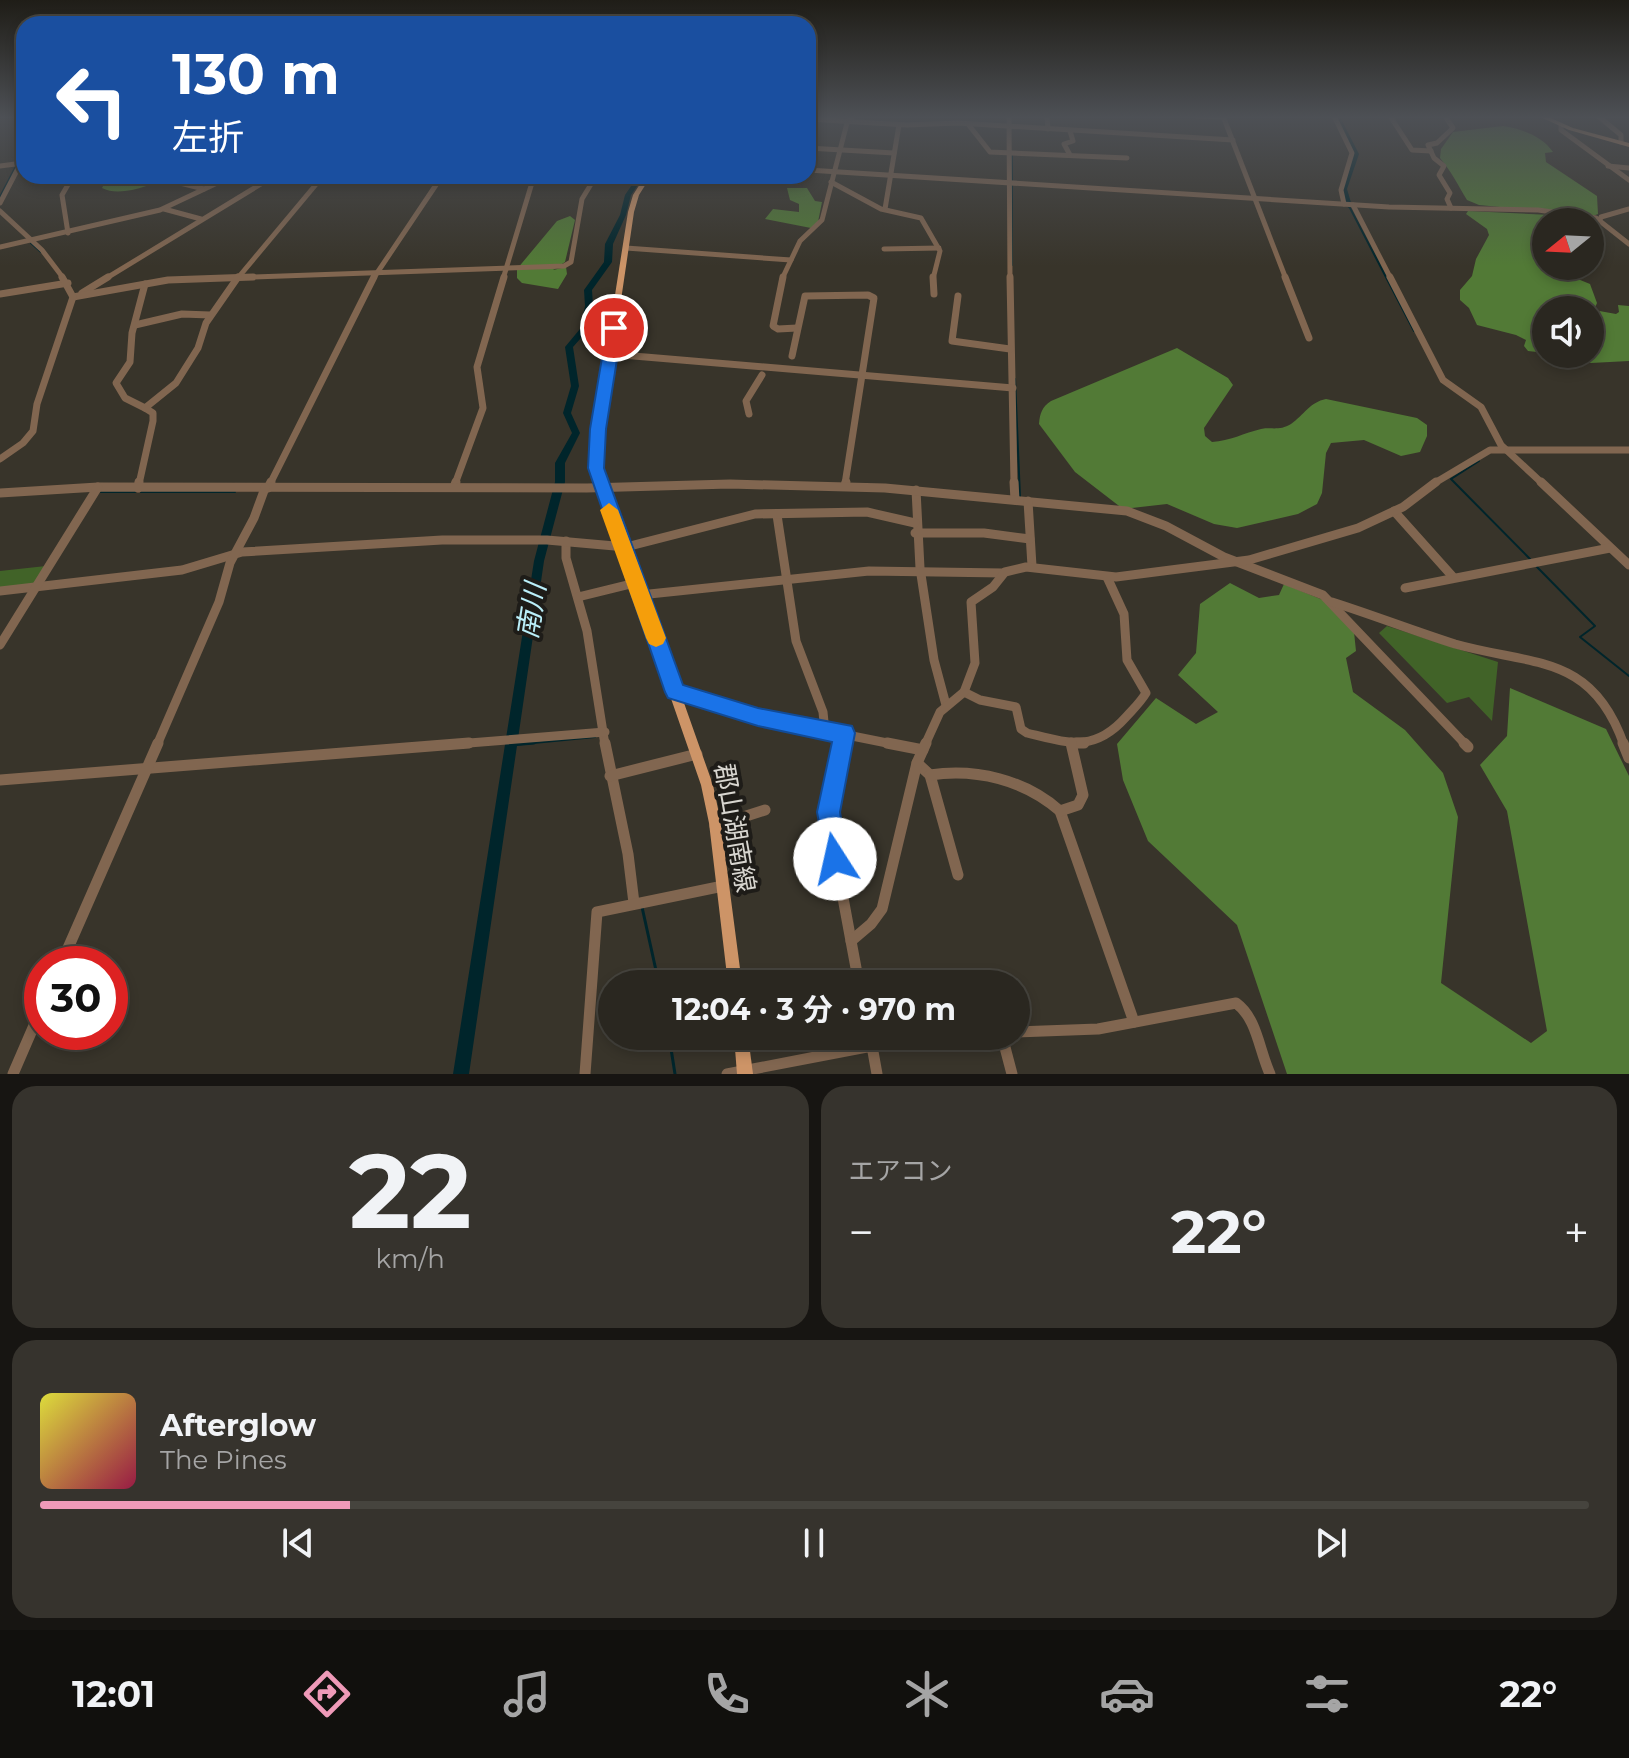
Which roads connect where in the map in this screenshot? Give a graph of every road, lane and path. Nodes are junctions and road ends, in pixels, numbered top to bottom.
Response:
1 (835, 166) edge
2 (892, 166) edge
3 (1009, 166) edge
4 (1243, 166) edge
5 (1348, 166) edge
6 (1444, 166) edge
7 (1607, 166) edge
8 (1608, 166) edge
9 (1629, 168) edge
10 (816, 170) edge
11 (834, 171) junction
12 (16, 174) edge
13 (891, 175) junction
14 (1629, 180) edge
15 (831, 182) junction
16 (1010, 183) junction
17 (66, 184) edge
18 (184, 184) edge
19 (217, 184) edge
20 (261, 184) edge
21 (316, 184) edge
22 (437, 184) edge
23 (532, 184) edge
24 (591, 184) edge
25 (644, 184) edge
26 (205, 190) junction
27 (1255, 199) junction
28 (0, 203) edge
29 (1348, 205) junction
30 (1451, 208) junction
31 (164, 209) junction
32 (885, 209) junction
33 (1629, 209) edge
34 (1532, 210) edge
35 (0, 211) edge
36 (1604, 216) edge
37 (202, 219) junction
38 (1604, 223) edge
39 (68, 233) junction
40 (35, 241) junction
41 (1629, 244) edge
42 (0, 247) edge
43 (626, 248) junction
44 (939, 248) junction
45 (884, 249) dead end
46 (791, 260) junction
47 (506, 269) junction
48 (376, 273) junction
49 (236, 278) junction
50 (68, 283) junction
51 (145, 284) junction
52 (0, 294) edge
53 (934, 294) dead end
54 (958, 296) dead end
55 (76, 297) junction
56 (210, 315) junction
57 (135, 325) junction
58 (797, 328) junction
59 (1309, 338) dead end
60 (1010, 349) junction
61 (610, 354) junction
62 (792, 356) dead end
63 (762, 375) dead end
64 (863, 375) junction
65 (1013, 388) junction
66 (145, 408) junction
67 (749, 414) dead end
68 (1507, 450) junction
69 (1629, 450) edge
70 (0, 459) edge
71 (601, 486) junction
72 (845, 486) junction
73 (454, 487) junction
74 (138, 488) junction
75 (266, 488) junction
76 (96, 490) junction
77 (916, 490) junction
78 (0, 493) edge
79 (1015, 500) junction
80 (1028, 501) junction
81 (1394, 511) junction
82 (777, 515) junction
83 (915, 528) junction
84 (1030, 539) junction
85 (566, 541) junction
86 (622, 547) junction
87 (1610, 548) junction
88 (235, 554) junction
89 (1239, 562) junction
90 (1629, 565) edge
91 (1032, 566) junction
92 (920, 572) junction
93 (1003, 573) junction
94 (1107, 577) junction
95 (1453, 577) junction
96 (787, 578) junction
97 (635, 583) junction
98 (37, 585) junction
99 (1405, 588) dead end
100 (0, 591) edge
101 (640, 595) junction
102 (578, 597) junction
103 (1329, 601) junction
104 (0, 645) edge
105 (675, 692) junction
106 (964, 692) junction
107 (946, 705) junction
108 (605, 732) junction
109 (825, 732) junction
110 (844, 733) junction
111 (1071, 742) junction
112 (1468, 747) dead end
113 (923, 750) junction
114 (697, 754) junction
115 (1629, 758) edge
116 (917, 763) junction
117 (146, 769) junction
118 (930, 775) junction
119 (610, 776) junction
120 (0, 780) edge
121 (765, 810) dead end
122 (1060, 811) junction
123 (715, 826) junction
124 (958, 875) dead end
125 (723, 886) junction
126 (634, 903) junction
127 (851, 941) junction
128 (69, 946) edge
129 (733, 970) edge
130 (856, 970) edge
131 (1134, 1022) junction
132 (1030, 1031) edge
133 (24, 1049) edge
134 (743, 1050) edge
135 (834, 1050) edge
136 (873, 1050) edge
137 (1006, 1050) edge
138 (745, 1072) edge
139 (13, 1074) edge
140 (585, 1074) edge
141 (727, 1074) edge
142 (877, 1074) edge
143 (1012, 1074) edge
144 (1270, 1074) edge

1 - 11 street
2 - 13 street
3 - 16 street
4 - 27 street
5 - 29 street
6 - 30 street
7 - 14 street
8 - 9 street
10 - 11 street
11 - 13 street
11 - 15 street
12 - 28 street
13 - 16 street
13 - 32 street
15 - 32 street
15 - 46 street
16 - 27 street
16 - 60 street
17 - 39 street
18 - 26 street
19 - 26 street
20 - 37 street
21 - 49 street
22 - 48 street
23 - 47 street
24 - 47 street
25 - 43 main road, 郡山湖南線
26 - 31 street
27 - 29 street
27 - 59 street
29 - 30 street
29 - 68 street
30 - 34 street
31 - 37 street
31 - 39 street
32 - 44 street
33 - 36 street
35 - 40 street
37 - 55 street
38 - 41 street
39 - 40 street
40 - 42 street
40 - 50 street
43 - 46 street
43 - 61 main road, 郡山湖南線
44 - 45 street
44 - 53 street
46 - 58 street
47 - 48 street
47 - 73 street
48 - 49 street
48 - 75 street
49 - 51 street
49 - 56 street
50 - 52 street
50 - 55 street
51 - 55 street
51 - 57 street
54 - 60 street
55 - 70 street
56 - 57 street
56 - 66 street
57 - 66 street
58 - 62 street
58 - 64 street
60 - 65 street
61 - 64 street
61 - 71 main road, 郡山湖南線
63 - 67 street
64 - 65 street
64 - 72 street
65 - 79 street
66 - 74 street
68 - 69 street
68 - 81 street
68 - 87 street
71 - 72 street
71 - 73 street
71 - 86 main road, 郡山湖南線
72 - 77 street
73 - 75 street
74 - 75 street
74 - 76 street
75 - 88 street
76 - 78 street
76 - 98 street
77 - 79 street
77 - 83 street
79 - 80 street
80 - 84 street
80 - 89 street
81 - 89 street
81 - 95 street
82 - 83 street
82 - 86 street
82 - 96 street
83 - 84 street
83 - 92 street
84 - 91 street
85 - 86 street
85 - 88 street
85 - 102 street
86 - 97 main road, 郡山湖南線
87 - 90 street
87 - 95 street
88 - 98 street
88 - 117 street
89 - 94 street
89 - 103 street
91 - 93 street
91 - 94 street
92 - 93 street
92 - 96 street
92 - 107 street
93 - 106 street
94 - 111 street
95 - 99 street
96 - 101 street
96 - 109 street
97 - 101 main road, 郡山湖南線
97 - 102 street
98 - 100 street
98 - 104 street
101 - 105 main road, 郡山湖南線
102 - 108 street
103 - 112 street
103 - 115 street
105 - 109 street
105 - 114 main road, 郡山湖南線
106 - 107 street
106 - 111 street
107 - 113 street
108 - 117 street
108 - 119 street
109 - 110 street
110 - 113 street
110 - 127 street
111 - 122 street
113 - 116 street
114 - 119 street
114 - 123 main road, 郡山湖南線
116 - 118 street
116 - 127 street
117 - 120 street
117 - 128 street
118 - 122 street
118 - 124 street
119 - 126 street
121 - 123 street
122 - 131 street
123 - 125 main road, 郡山湖南線
125 - 126 street
125 - 129 main road, 郡山湖南線
126 - 140 street
127 - 130 street
131 - 132 street
131 - 144 street
133 - 139 street
134 - 138 main road
135 - 138 street
136 - 142 street
137 - 143 street
138 - 141 street

